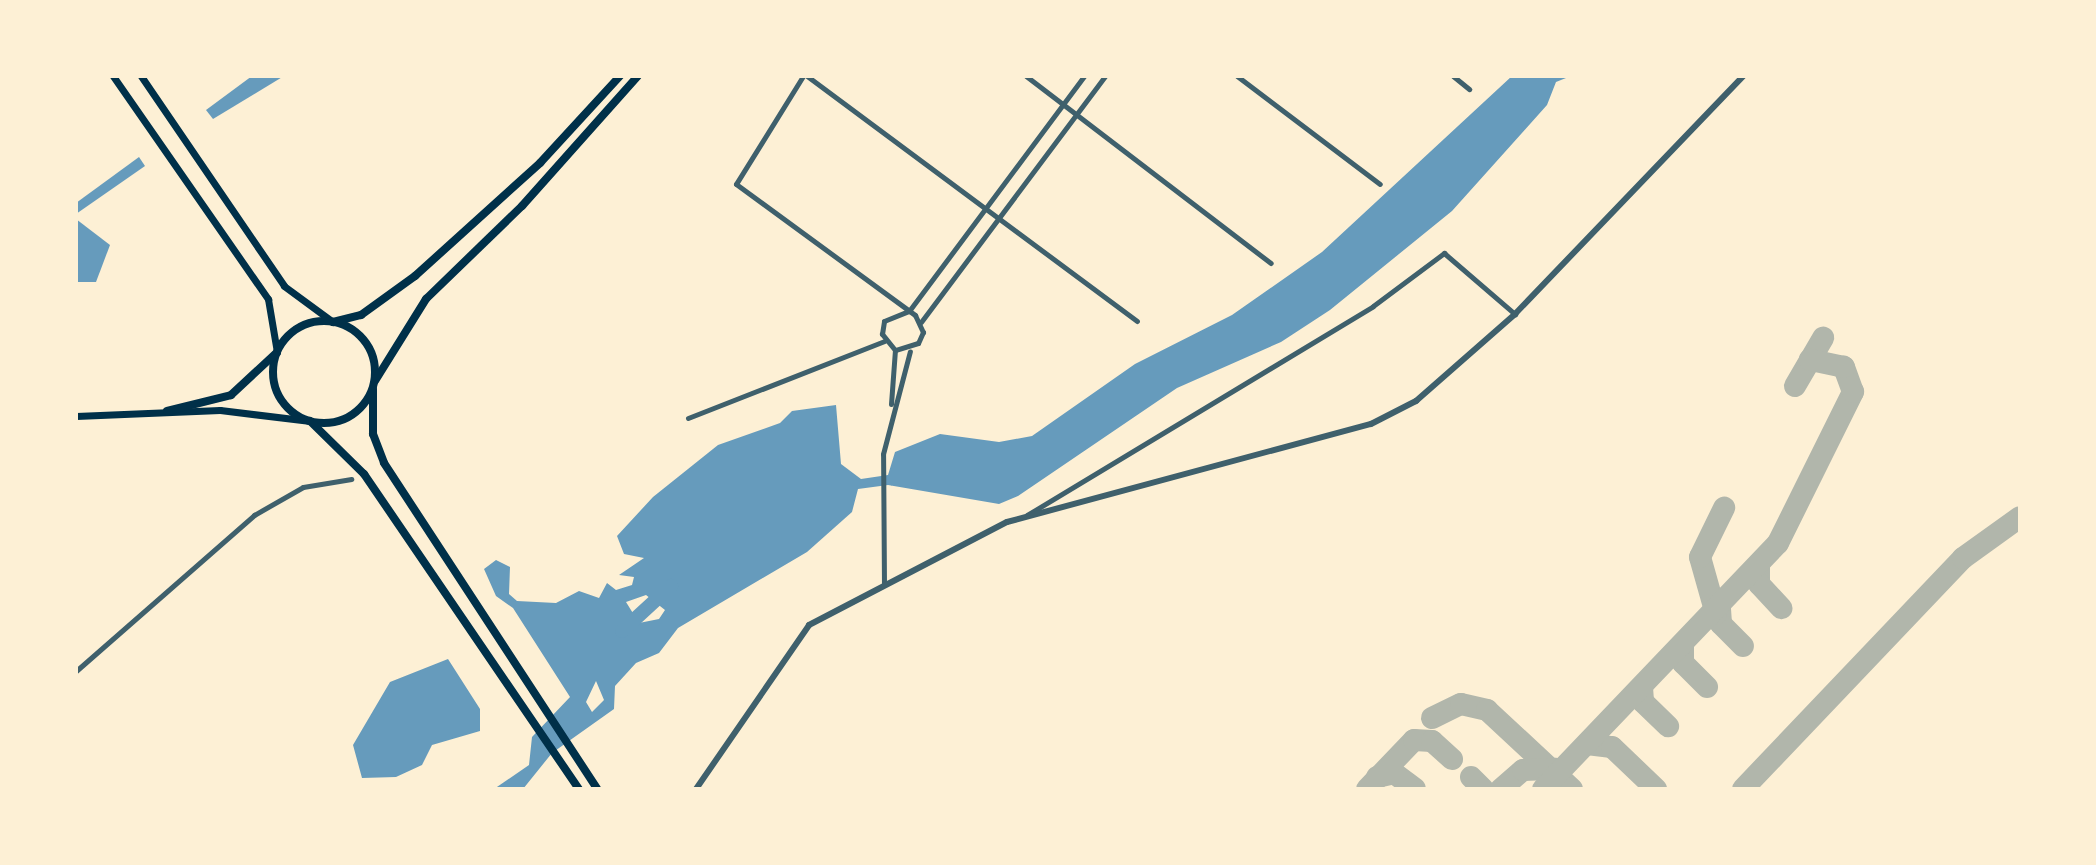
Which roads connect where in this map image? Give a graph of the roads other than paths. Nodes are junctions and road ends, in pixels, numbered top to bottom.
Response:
1 (113, 76) edge
2 (141, 76) edge
3 (620, 76) edge
4 (638, 76) edge
5 (805, 76) edge
6 (1026, 76) edge
7 (1084, 76) edge
8 (1105, 76) edge
9 (1237, 76) edge
10 (1453, 76) edge
11 (1743, 76) edge
12 (1469, 89) dead end
13 (1063, 104) junction
14 (1076, 114) junction
15 (1380, 184) dead end
16 (985, 207) junction
17 (1000, 218) junction
18 (1271, 263) dead end
19 (909, 311) junction
20 (1515, 314) junction
21 (1137, 321) dead end
22 (333, 322) junction
23 (921, 323) junction
24 (884, 341) junction
25 (895, 350) junction
26 (910, 351) junction
27 (277, 352) junction
28 (374, 385) junction
29 (167, 411) junction
30 (76, 416) edge
31 (688, 418) dead end
32 (310, 421) junction
33 (883, 454) junction
34 (351, 479) dead end
35 (1025, 516) junction
36 (884, 585) junction
37 (76, 671) edge
38 (579, 789) edge
39 (597, 789) edge
40 (696, 789) edge

1 - 27 main road
2 - 22 main road
3 - 22 highway
4 - 28 highway
5 - 16 street
5 - 19 street
6 - 13 street
7 - 13 street
8 - 14 street
9 - 15 street
10 - 12 street
11 - 20 street
13 - 14 street
13 - 16 street
14 - 17 street
14 - 18 street
16 - 17 street
16 - 19 street
17 - 21 street
17 - 23 street
19 - 23 street
19 - 24 street
20 - 35 street
20 - 35 street
22 - 27 highway
22 - 28 highway
23 - 26 street
24 - 25 street
24 - 31 street
25 - 26 street
25 - 33 street
26 - 33 street
27 - 29 highway
27 - 32 highway
28 - 32 highway
28 - 39 highway
29 - 30 main road
29 - 32 main road
32 - 38 highway
33 - 36 street
34 - 37 street
35 - 36 street
36 - 40 street

